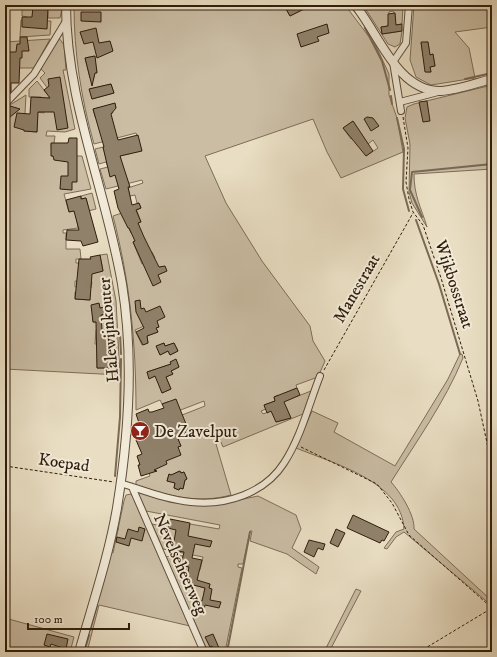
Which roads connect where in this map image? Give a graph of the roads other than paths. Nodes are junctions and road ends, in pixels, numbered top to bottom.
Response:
1 (66, 5) edge
2 (355, 5) edge
3 (409, 5) edge
4 (66, 21) junction
5 (393, 62) junction
6 (492, 80) edge
7 (441, 91) junction
8 (400, 102) junction
9 (5, 104) edge
10 (401, 111) road end
11 (320, 376) road end
12 (120, 483) junction
13 (132, 487) junction
14 (79, 652) edge
15 (204, 652) edge

1 - 4 street, Halewijnkouter
2 - 5 street
3 - 5 street
4 - 9 street
4 - 12 street, Halewijnkouter
5 - 7 street
5 - 8 street
6 - 7 street
7 - 8 street
8 - 10 street
11 - 13 street
12 - 13 street
12 - 14 street, Halewijnkouter
13 - 15 street, Nevelseheerweg

